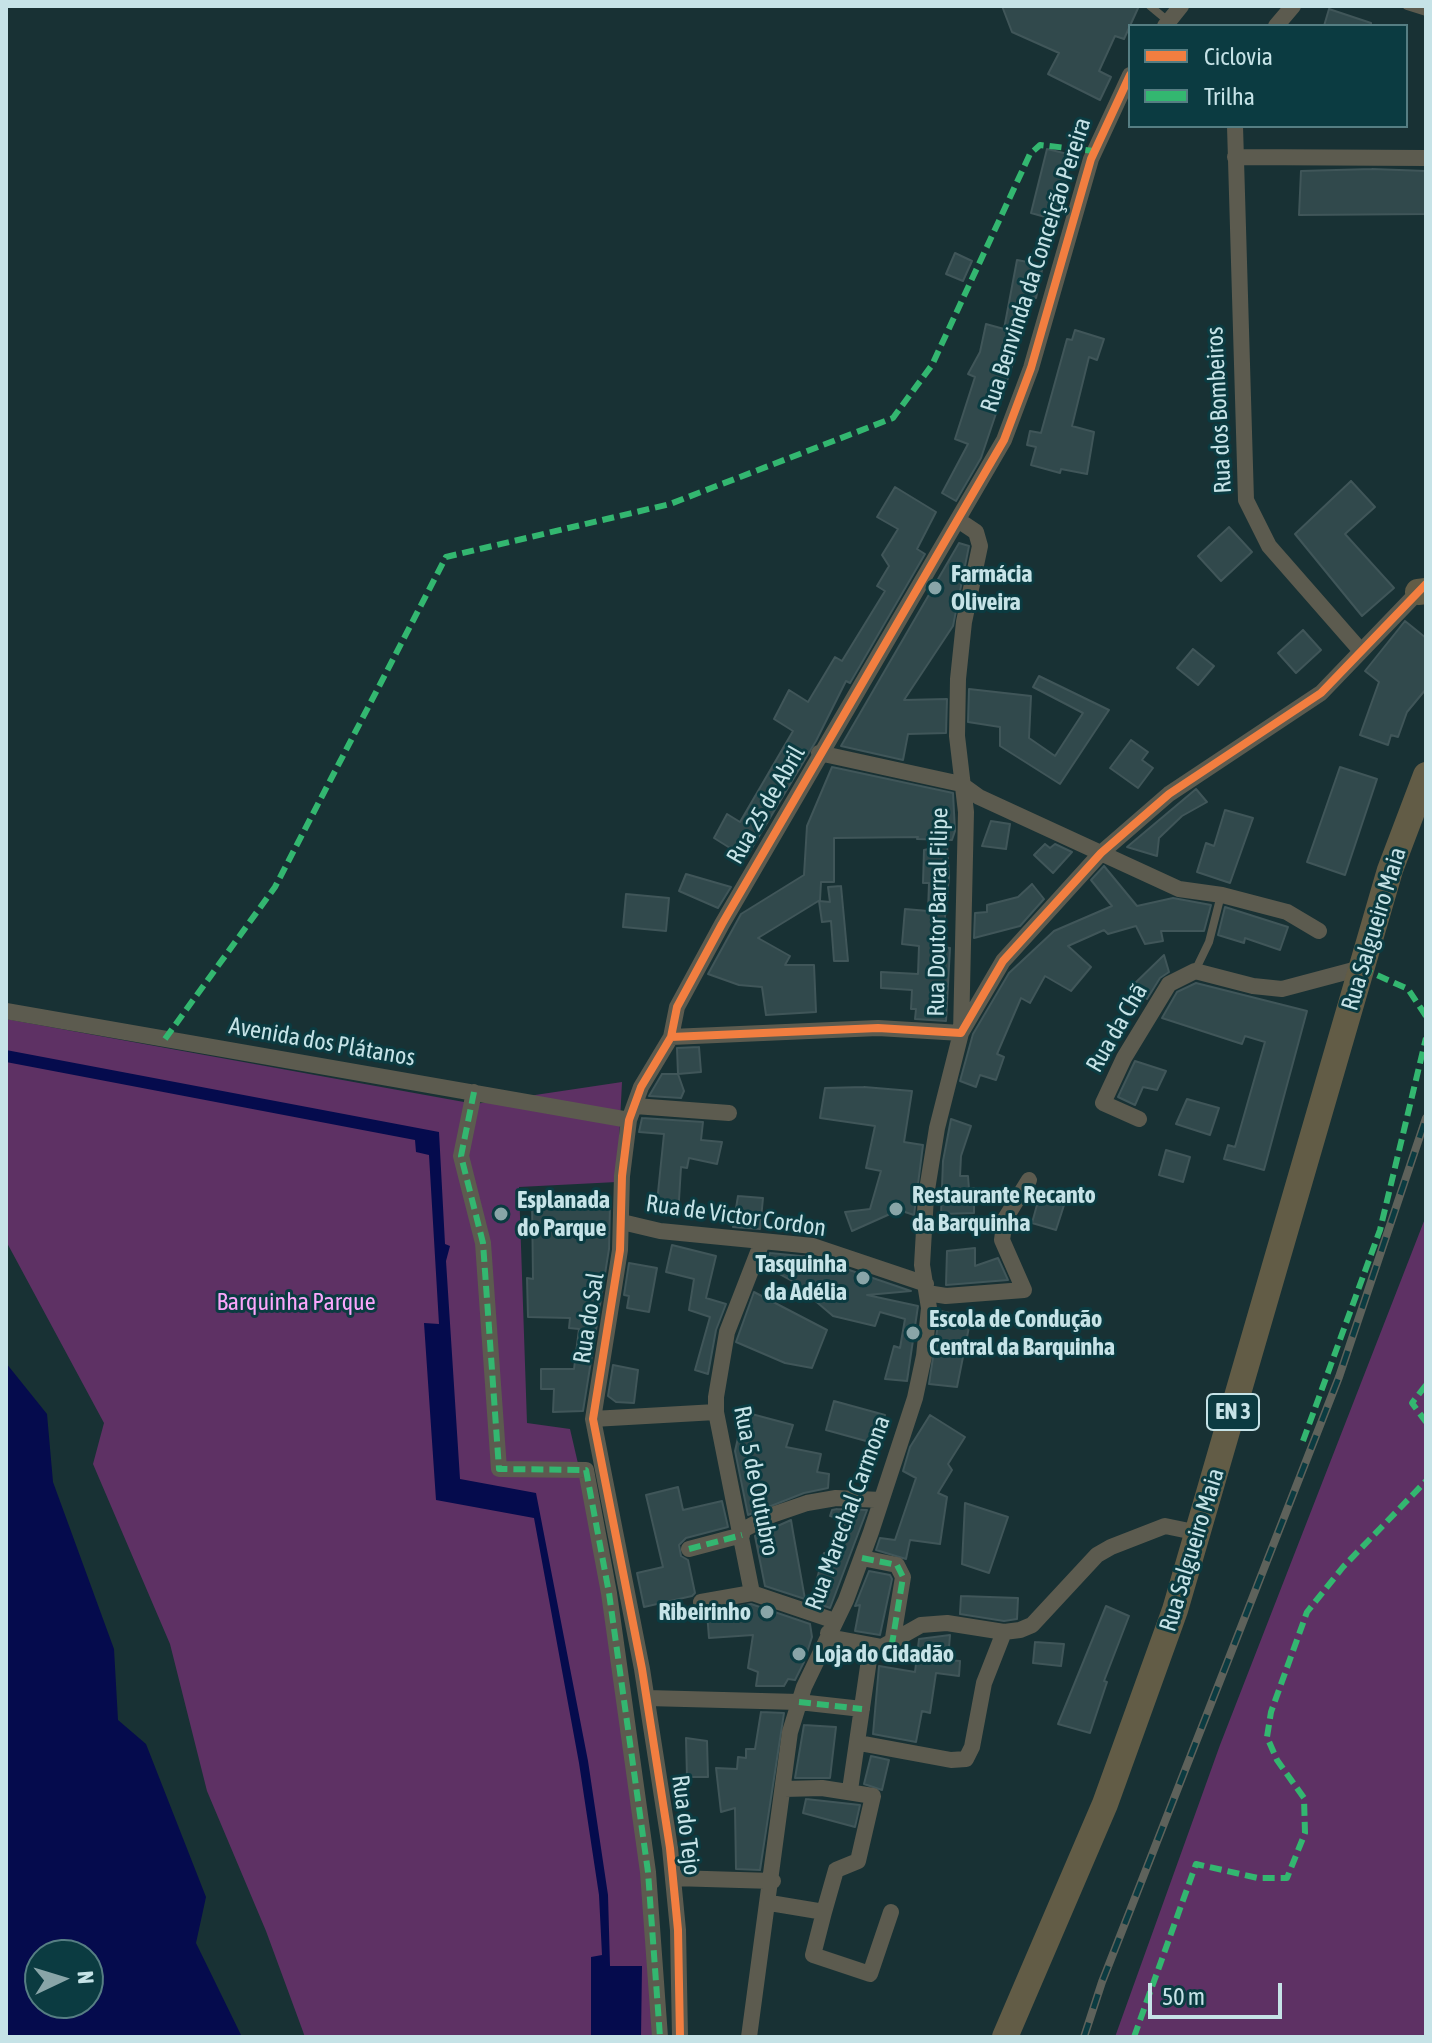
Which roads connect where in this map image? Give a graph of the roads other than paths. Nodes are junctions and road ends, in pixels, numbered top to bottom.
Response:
1 (1150, 6) edge
2 (1181, 6) edge
3 (1293, 6) edge
4 (1407, 6) edge
5 (1426, 12) edge
6 (1166, 24) edge
7 (1278, 24) edge
8 (1128, 79) edge
9 (1235, 128) edge
10 (1235, 157) junction
11 (1426, 158) edge
12 (958, 520) junction
13 (1423, 589) edge
14 (1361, 651) junction
15 (819, 753) junction
16 (1426, 775) edge
17 (961, 784) junction
18 (1101, 853) junction
19 (1222, 895) junction
20 (1319, 931) dead end
21 (1361, 968) junction
22 (1195, 971) junction
23 (6, 1011) edge
24 (961, 1033) junction
25 (671, 1037) junction
26 (474, 1092) junction
27 (632, 1113) junction
28 (729, 1113) dead end
29 (1139, 1119) dead end
30 (1029, 1180) dead end
31 (622, 1222) junction
32 (762, 1242) junction
33 (926, 1289) junction
34 (716, 1412) junction
35 (593, 1419) junction
36 (881, 1500) junction
37 (742, 1533) junction
38 (1199, 1533) junction
39 (689, 1549) dead end
40 (862, 1558) junction
41 (752, 1593) junction
42 (701, 1602) dead end
43 (632, 1619) joint
44 (831, 1627) junction
45 (1004, 1632) junction
46 (892, 1644) junction
47 (871, 1646) junction
48 (647, 1698) junction
49 (799, 1702) junction
50 (862, 1709) junction
51 (859, 1743) junction
52 (784, 1789) junction
53 (850, 1790) junction
54 (673, 1878) junction
55 (773, 1881) junction
56 (770, 1903) junction
57 (824, 1912) junction
58 (891, 1912) dead end
59 (660, 2037) edge
60 (680, 2037) edge
61 (749, 2037) edge
62 (1005, 2037) edge

1 - 6 lane
2 - 6 street
3 - 7 street
4 - 5 lane
8 - 12 street, Rua Benvinda da Conceição Pereira
9 - 10 street, Rua dos Bombeiros
10 - 11 street
10 - 14 street, Rua dos Bombeiros
12 - 15 street, Rua 25 de Abril
12 - 17 street
13 - 14 street
14 - 18 street
15 - 17 street
15 - 25 street, Rua 25 de Abril
16 - 21 main road, Rua Salgueiro Maia / EN 3
17 - 18 street
17 - 24 street, Rua Doutor Barral Filipe
18 - 19 street
18 - 24 street
19 - 20 street
19 - 22 lane
21 - 22 street
21 - 38 main road, Rua Salgueiro Maia / EN 3
22 - 29 street, Rua da Chã
23 - 26 street, Avenida dos Plátanos
24 - 25 street
24 - 33 street, Rua Doutor Barral Filipe
25 - 27 street, Rua 25 de Abril
26 - 27 street, Avenida dos Plátanos
26 - 59 street
27 - 28 street, Avenida dos Plátanos
27 - 31 street, Rua do Sal
30 - 33 street
31 - 32 street, Rua de Victor Cordon
31 - 35 street, Rua do Sal
32 - 33 street, Rua de Victor Cordon
32 - 34 street, Rua 5 de Outubro
33 - 36 street, Rua Marechal Carmona
34 - 35 street
34 - 37 street, Rua 5 de Outubro
35 - 43 street, Rua do Sal
36 - 37 street
36 - 40 street, Rua Marechal Carmona
37 - 39 street
37 - 41 street, Rua 5 de Outubro
38 - 45 street
38 - 62 main road, Rua Salgueiro Maia / EN 3
40 - 44 street, Rua Marechal Carmona
40 - 46 street
41 - 42 street
41 - 44 street
43 - 48 street, Rua do Tejo
44 - 47 street
44 - 49 street, Rua Marechal Carmona
45 - 46 street
45 - 51 street
46 - 47 street
47 - 50 street
48 - 49 street
48 - 54 street, Rua do Tejo
49 - 50 street
49 - 52 street, Rua Marechal Carmona
50 - 51 street
51 - 53 street
52 - 53 street
52 - 55 street, Rua Marechal Carmona
53 - 57 street
54 - 55 street
54 - 60 street, Rua do Tejo
55 - 56 street, Rua Marechal Carmona
56 - 57 street
56 - 61 street, Rua Marechal Carmona
57 - 58 street

